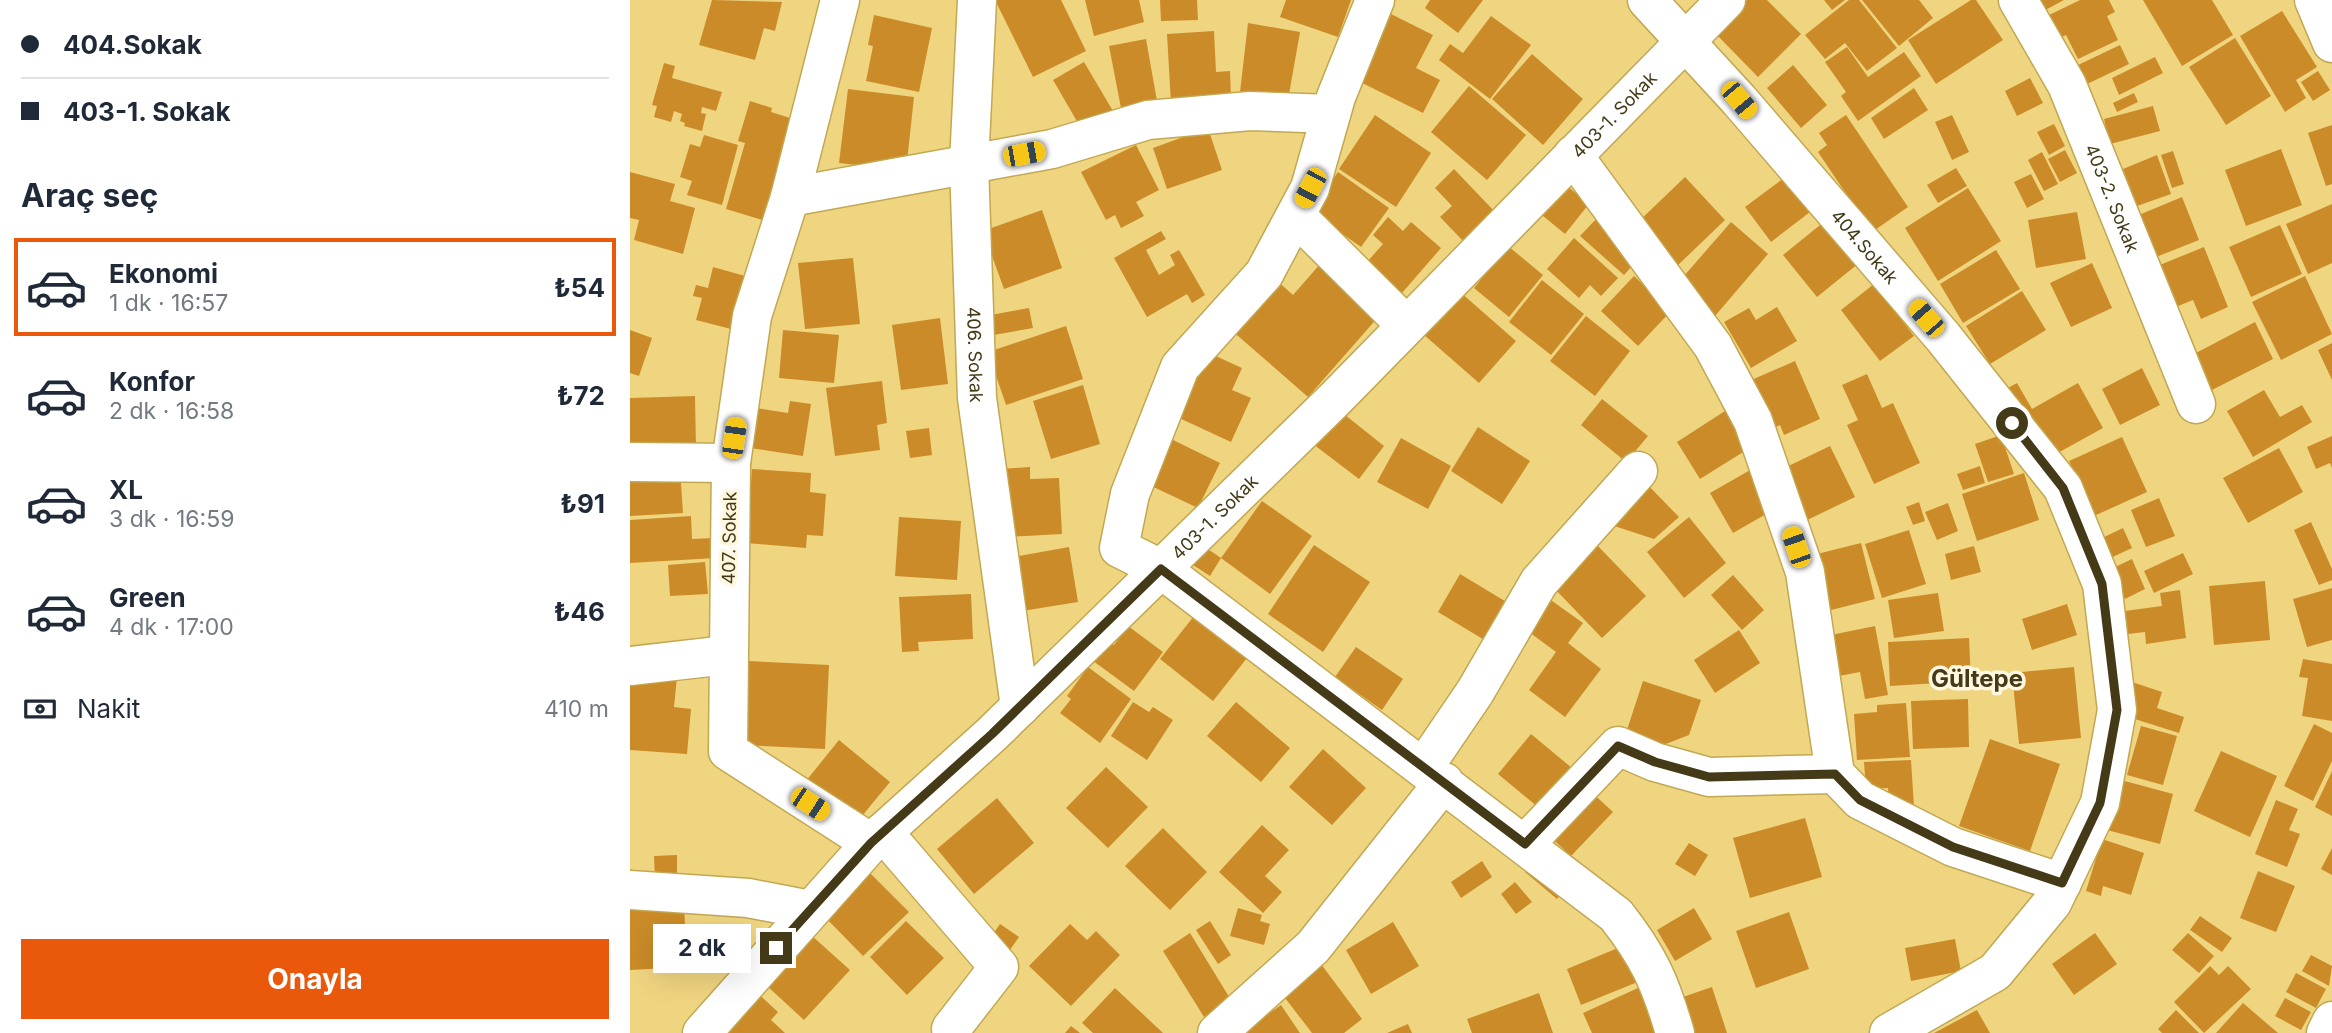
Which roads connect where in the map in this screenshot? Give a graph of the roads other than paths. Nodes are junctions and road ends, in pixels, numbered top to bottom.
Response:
1 (840, 0) edge
2 (977, 0) edge
3 (1375, 0) edge
4 (1647, 0) edge
5 (1726, 0) edge
6 (2018, 0) edge
7 (2314, 0) edge
8 (1685, 41) junction
9 (2332, 43) edge
10 (1331, 114) junction
11 (1573, 155) junction
12 (970, 164) junction
13 (790, 197) junction
14 (1296, 216) junction
15 (1406, 326) junction
16 (2196, 404) dead end
17 (630, 462) edge
18 (731, 463) junction
19 (1638, 471) dead end
20 (1161, 569) junction
21 (727, 655) junction
22 (630, 666) edge
23 (1020, 707) junction
24 (1434, 774) junction
25 (1835, 774) junction
26 (877, 837) junction
27 (1525, 844) junction
28 (2062, 883) junction
29 (630, 890) edge
30 (810, 910) junction
31 (2332, 1021) edge
32 (951, 1029) dead end
33 (702, 1033) edge
34 (1217, 1033) edge
35 (1675, 1033) edge
36 (1889, 1033) edge
37 (2326, 1033) edge

1 - 13 street, 407. Sokak
2 - 12 street, 406. Sokak
3 - 10 street
4 - 8 street, 404.Sokak
5 - 8 street, 403-1. Sokak
6 - 16 street, 403-2. Sokak
7 - 9 street
8 - 11 street, 403-1. Sokak
8 - 28 street, 404.Sokak
10 - 12 street
10 - 14 street
11 - 15 street, 403-1. Sokak
11 - 25 street
12 - 13 street
12 - 23 street, 406. Sokak
13 - 18 street, 407. Sokak
14 - 15 street
14 - 20 street
15 - 20 street, 403-1. Sokak
17 - 18 street
18 - 21 street, 407. Sokak
19 - 24 street
20 - 23 street, 403-1. Sokak
20 - 24 street
21 - 22 street
21 - 26 street, 407. Sokak
23 - 26 street, 403-1. Sokak
24 - 27 street
24 - 34 street
25 - 27 street
25 - 28 street
26 - 30 street, 403-1. Sokak
26 - 32 street
27 - 35 street
28 - 36 street, 404.Sokak
29 - 30 street
30 - 33 street, 403-1. Sokak
31 - 37 street

